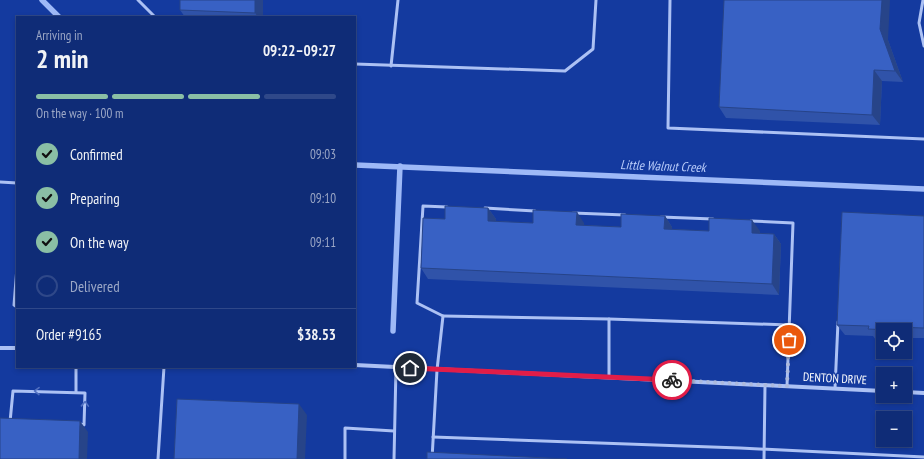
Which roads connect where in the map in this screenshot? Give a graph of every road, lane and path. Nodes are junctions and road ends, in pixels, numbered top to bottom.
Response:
1 (138, 0) edge
2 (398, 0) edge
3 (596, 0) edge
4 (670, 0) edge
5 (923, 0) edge
6 (154, 16) edge
7 (924, 46) edge
8 (356, 64) edge
9 (391, 66) junction
10 (924, 139) edge
11 (0, 182) edge
12 (16, 183) edge
13 (455, 207) edge
14 (478, 208) edge
15 (541, 211) edge
16 (565, 212) edge
17 (628, 215) edge
18 (660, 217) edge
19 (715, 219) edge
20 (746, 221) edge
21 (16, 280) edge
22 (16, 306) edge
23 (443, 316) junction
24 (609, 319) junction
25 (838, 319) edge
26 (789, 325) junction
27 (0, 348) edge
28 (16, 348) edge
29 (356, 366) edge
30 (396, 367) junction
31 (76, 368) edge
32 (164, 368) edge
33 (437, 370) junction
34 (608, 377) junction
35 (765, 385) junction
36 (787, 386) junction
37 (835, 388) junction
38 (876, 391) edge
39 (76, 392) junction
40 (912, 392) edge
41 (924, 393) edge
42 (17, 423) edge
43 (77, 424) edge
44 (394, 431) junction
45 (433, 437) junction
46 (764, 449) junction
47 (924, 457) edge
48 (158, 459) edge
49 (345, 459) edge
50 (394, 459) edge
51 (432, 459) edge
52 (764, 459) edge

1 - 6 lane
2 - 9 lane
3 - 9 lane
4 - 10 lane
5 - 7 lane
8 - 9 lane
11 - 12 lane
13 - 23 lane
14 - 15 lane
16 - 17 lane
18 - 19 lane
20 - 26 lane
21 - 22 lane
23 - 24 lane
23 - 33 lane
24 - 26 lane
24 - 34 lane
25 - 37 lane
26 - 36 lane
27 - 28 street
29 - 30 street, DENTON DRIVE
30 - 33 street, DENTON DRIVE
30 - 44 lane
31 - 39 lane
32 - 48 lane
33 - 34 street, DENTON DRIVE
33 - 45 lane
34 - 35 street, DENTON DRIVE
35 - 36 street, DENTON DRIVE
35 - 46 lane
36 - 37 street, DENTON DRIVE
37 - 38 street, DENTON DRIVE
39 -> 42 lane
43 -> 39 lane
40 - 41 street
44 - 49 lane
44 - 50 lane
45 - 46 lane
45 - 51 lane
46 - 47 lane
46 - 52 lane

